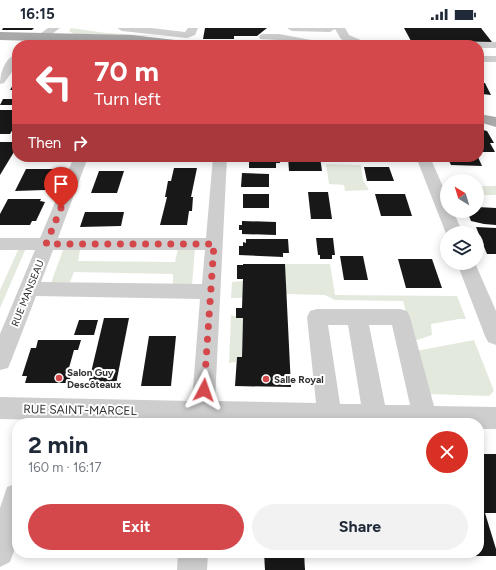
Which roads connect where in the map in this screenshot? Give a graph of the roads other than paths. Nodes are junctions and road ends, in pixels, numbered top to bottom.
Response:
1 (55, 28) edge
2 (122, 28) edge
3 (193, 28) edge
4 (276, 28) edge
5 (292, 28) edge
6 (335, 29) edge
7 (0, 36) edge
8 (42, 37) junction
9 (399, 39) edge
10 (38, 40) edge
11 (145, 40) edge
12 (261, 40) edge
13 (266, 40) edge
14 (298, 40) edge
15 (346, 40) edge
16 (386, 40) edge
17 (418, 40) edge
18 (484, 43) edge
19 (496, 44) edge
20 (0, 45) edge
21 (12, 45) edge
22 (484, 59) edge
23 (496, 59) edge
24 (9, 64) edge
25 (0, 80) edge
26 (484, 107) edge
27 (496, 110) edge
28 (484, 119) edge
29 (496, 122) edge
30 (79, 162) edge
31 (220, 162) edge
32 (425, 162) edge
33 (451, 226) edge
34 (0, 244) edge
35 (46, 244) junction
36 (214, 244) junction
37 (469, 270) edge
38 (29, 289) junction
39 (211, 292) junction
40 (357, 317) junction
41 (8, 319) edge
42 (496, 336) edge
43 (0, 361) edge
44 (0, 408) edge
45 (329, 415) junction
46 (42, 416) edge
47 (375, 416) junction
48 (202, 417) edge
49 (425, 417) junction
50 (496, 418) edge
51 (12, 513) edge
52 (0, 552) edge
53 (193, 558) edge
54 (192, 570) edge

1 - 8 street
2 - 3 street
4 - 12 street
5 - 6 street
6 - 15 street
7 - 8 main road
8 - 10 street
8 - 11 main road
9 - 16 street
9 - 17 street
13 - 14 street
18 - 19 street
20 - 21 main road
22 - 23 street
24 - 25 street
26 - 27 main road
28 - 29 main road
30 - 35 street, RUE MANSEAU
31 - 36 street
32 - 33 street
34 - 35 street
35 - 36 street
35 - 38 street, RUE MANSEAU
36 - 39 street
37 - 42 street
38 - 39 street
38 - 41 street, RUE MANSEAU
39 - 48 street
40 - 45 street
40 - 47 street
40 - 49 street
41 - 43 street, RUE MANSEAU
44 - 46 street, RUE SAINT-MARCEL
45 - 47 street, RUE SAINT-MARCEL
45 - 48 street, RUE SAINT-MARCEL
46 - 48 street, RUE SAINT-MARCEL
47 - 49 street, RUE SAINT-MARCEL
49 - 50 street, RUE SAINT-MARCEL
51 - 52 street
53 - 54 street

